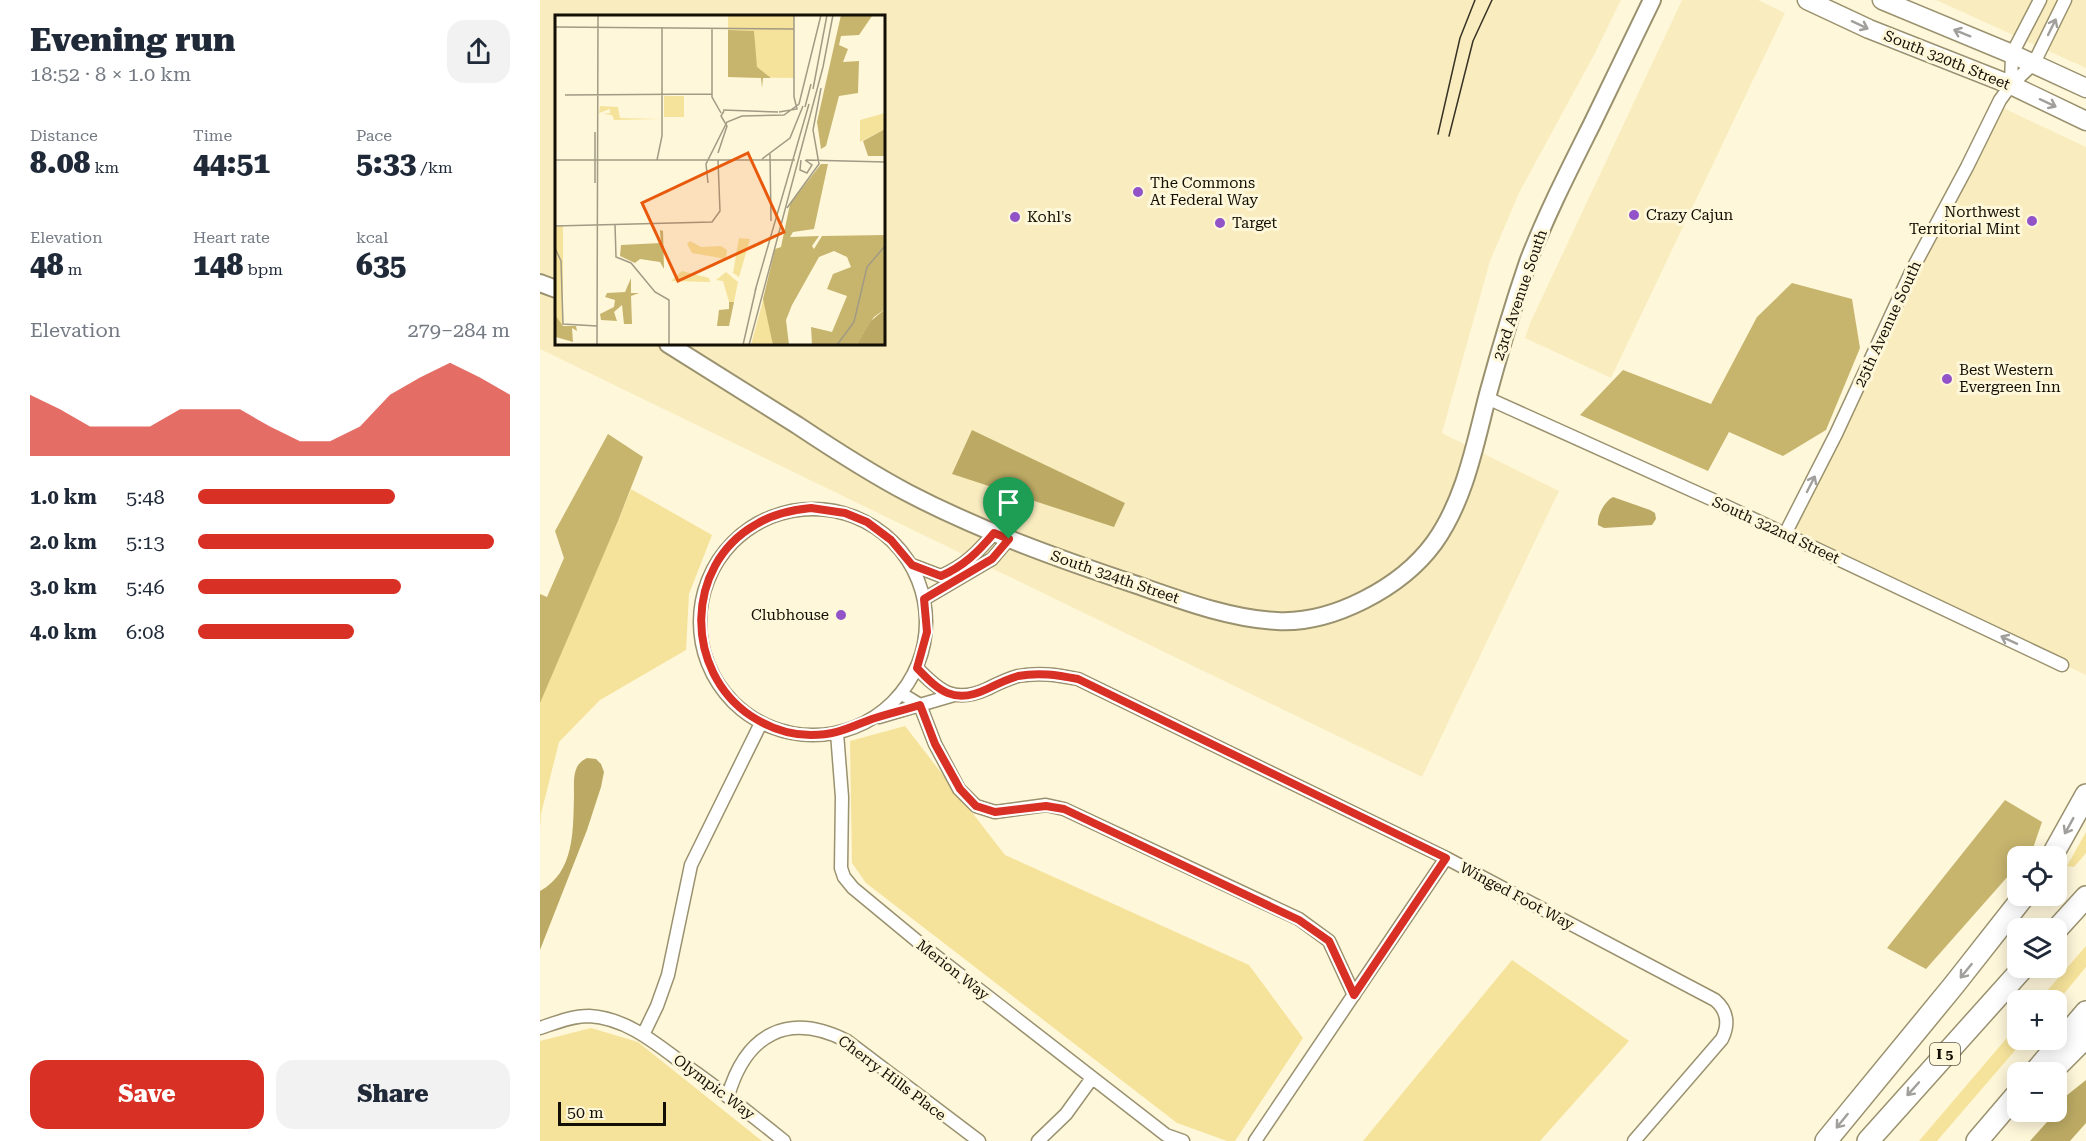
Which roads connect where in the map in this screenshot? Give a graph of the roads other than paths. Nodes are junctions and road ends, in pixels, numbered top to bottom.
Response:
1 (1652, 0) edge
2 (1807, 0) edge
3 (1882, 0) edge
4 (2040, 0) edge
5 (2065, 0) edge
6 (2013, 54) junction
7 (2034, 63) junction
8 (2011, 85) junction
9 (2086, 88) edge
10 (2086, 121) edge
11 (540, 283) edge
12 (555, 289) edge
13 (670, 345) edge
14 (1487, 398) junction
15 (1785, 534) junction
16 (1002, 536) junction
17 (912, 565) junction
18 (1391, 584) joint
19 (924, 599) junction
20 (2062, 665) dead end
21 (917, 668) junction
22 (902, 693) junction
23 (954, 695) junction
24 (920, 705) junction
25 (872, 719) junction
26 (761, 723) junction
27 (837, 733) junction
28 (2086, 795) edge
29 (2058, 846) edge
30 (1446, 858) junction
31 (2086, 897) edge
32 (2016, 906) edge
33 (2067, 918) edge
34 (2014, 978) edge
35 (1354, 995) junction
36 (2086, 1012) edge
37 (540, 1028) edge
38 (643, 1035) junction
39 (2086, 1037) edge
40 (2044, 1062) edge
41 (2060, 1062) edge
42 (1092, 1078) junction
43 (728, 1096) junction
44 (2007, 1107) edge
45 (2007, 1115) edge
46 (784, 1141) edge
47 (979, 1141) edge
48 (1038, 1141) edge
49 (1183, 1141) edge
50 (1255, 1141) edge
51 (1635, 1141) edge
52 (1826, 1141) edge
53 (1868, 1141) edge
54 (1979, 1141) edge

1 - 14 street, 23rd Avenue South
2 -> 8 main road, South 320th Street
6 -> 3 main road, South 320th Street
4 - 6 street
7 -> 5 street
6 - 7 main road, South 320th Street
6 - 8 street
7 - 8 street
7 - 9 main road, South 320th Street
8 -> 10 main road, South 320th Street
15 -> 8 street, 25th Avenue South
11 - 12 street
13 - 16 street, South 324th Street
14 - 15 street, South 322nd Street
14 - 18 street, 23rd Avenue South
20 -> 15 street, South 322nd Street
16 - 17 street
16 - 18 street, South 324th Street
16 - 19 street
17 - 19 street
17 - 26 street
19 - 21 street
21 - 22 street
21 - 23 street
22 - 24 street
22 - 25 street
23 - 24 street, Winged Foot Way
23 - 30 street, Winged Foot Way
24 - 25 street, Winged Foot Way
24 - 35 street
25 - 27 street
26 - 27 street
26 - 38 street
27 - 42 street, Merion Way
28 -> 29 highway
30 - 35 street
30 - 51 street, Winged Foot Way
31 - 33 highway
32 -> 52 highway
34 -> 53 highway, I 5
35 - 50 street
36 - 40 highway
37 - 38 street, Olympic Way
38 - 43 street, Olympic Way
39 - 41 highway
42 - 48 street
42 - 49 street, Merion Way
43 - 46 street, Olympic Way
43 - 47 street, Cherry Hills Place
44 - 54 highway
45 - 54 highway

